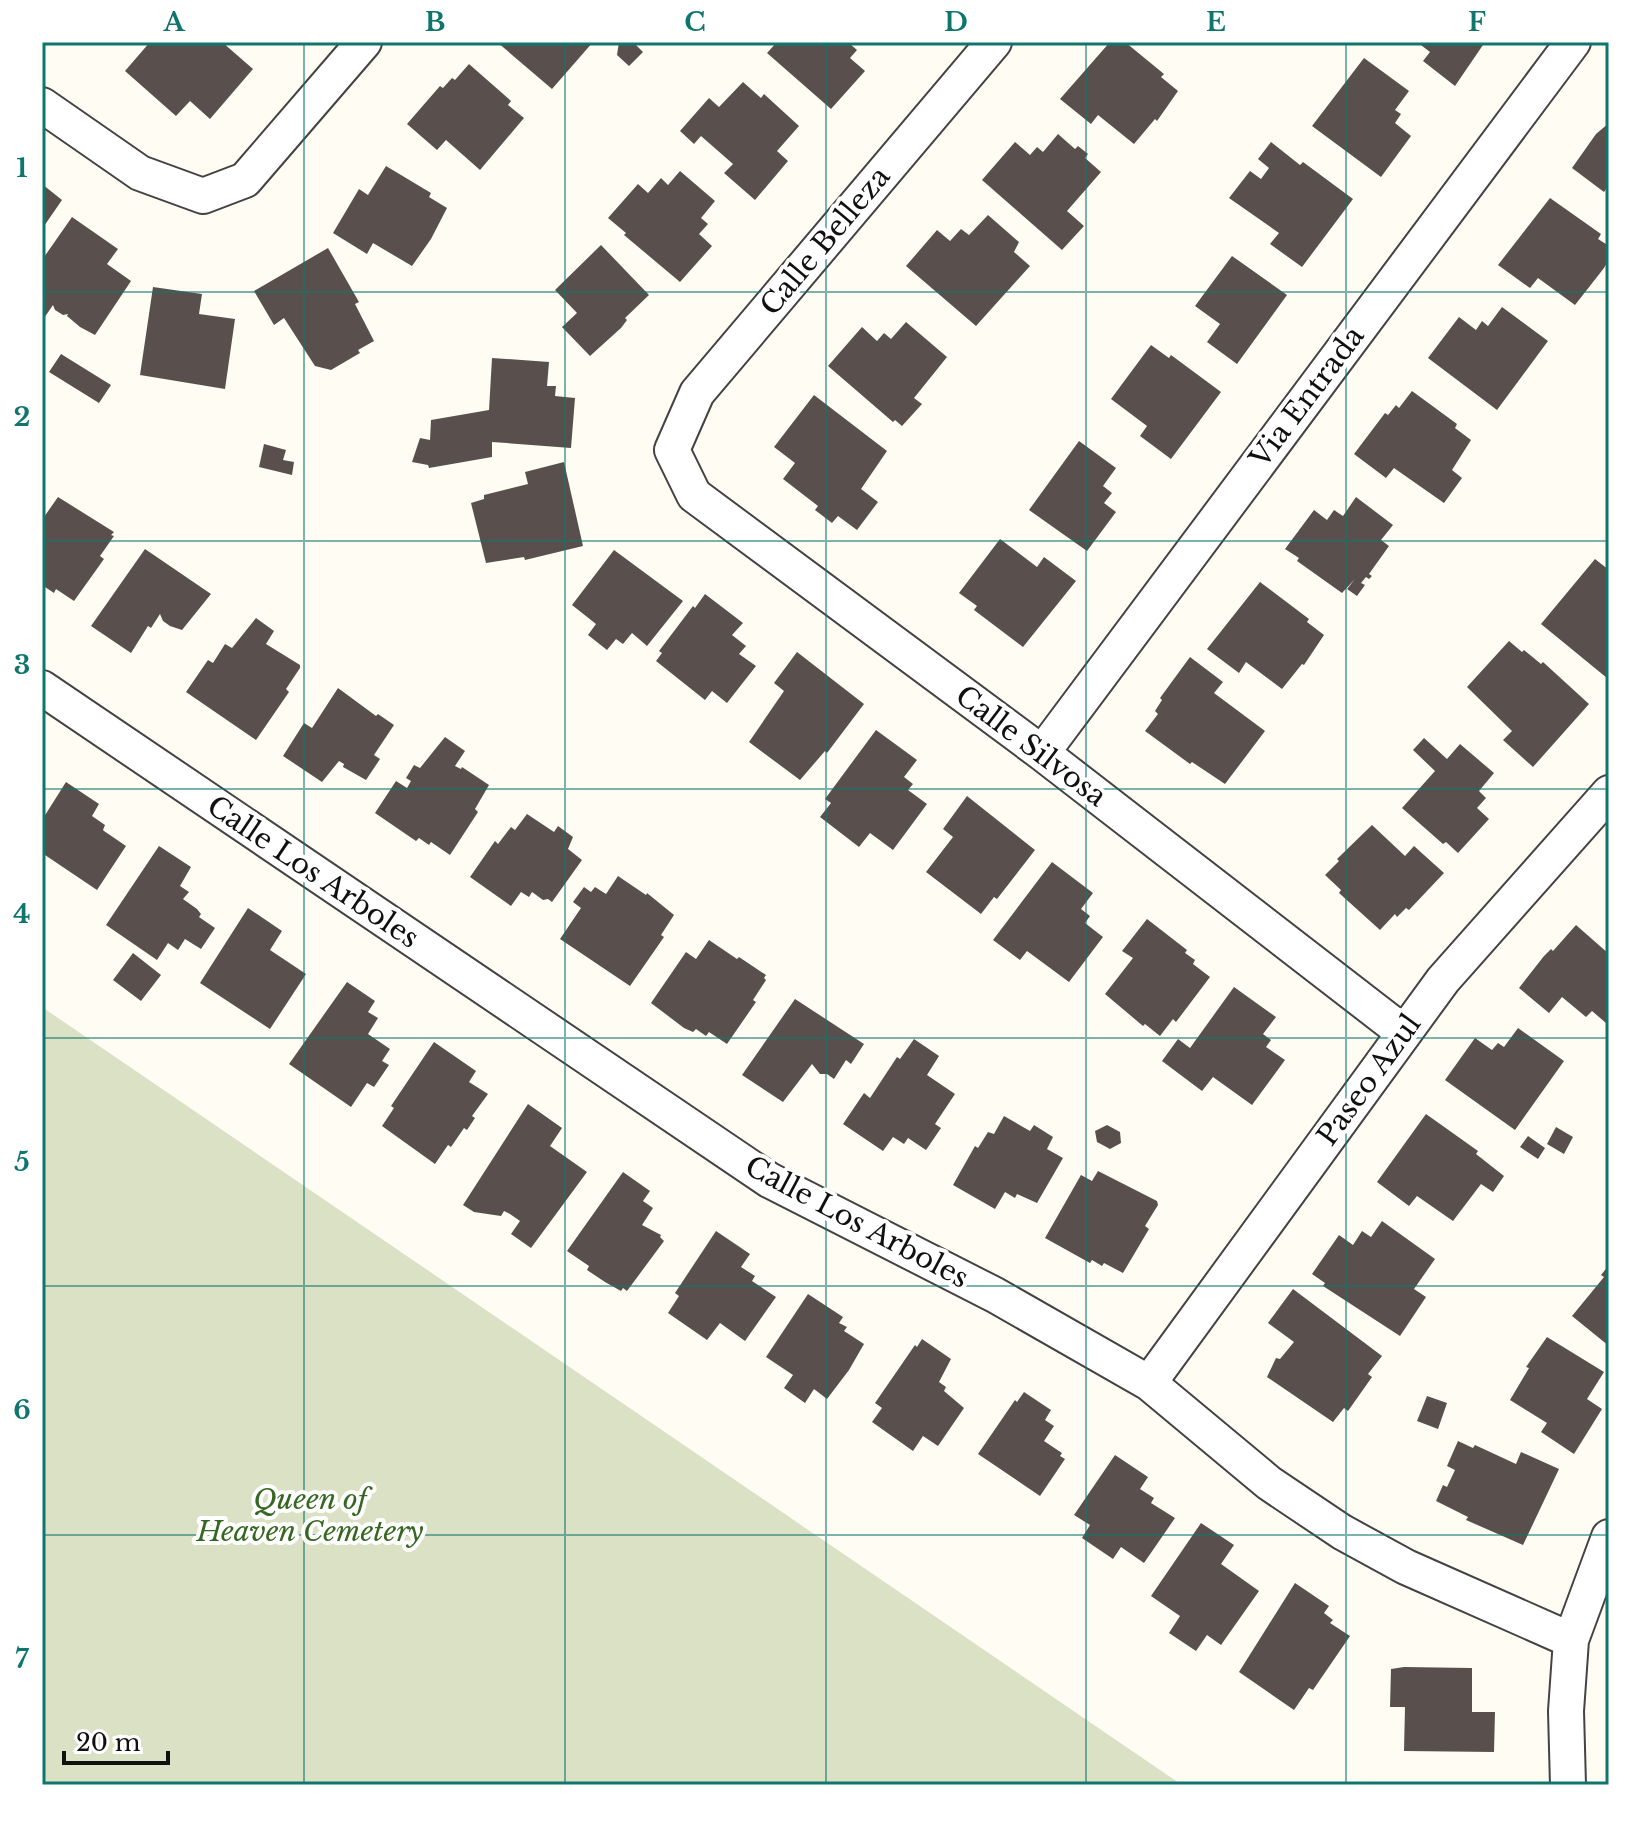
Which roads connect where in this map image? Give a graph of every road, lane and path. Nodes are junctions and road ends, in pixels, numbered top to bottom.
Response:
1 (364, 42) edge
2 (994, 42) edge
3 (1573, 42) edge
4 (42, 105) edge
5 (672, 450) joint
6 (42, 688) edge
7 (1042, 753) junction
8 (1609, 793) edge
9 (1403, 1032) junction
10 (1149, 1383) junction
11 (1609, 1537) edge
12 (1571, 1640) junction
13 (1568, 1785) edge

1 - 4 street
2 - 5 street, Calle Belleza
3 - 7 street, Via Entrada
5 - 7 street, Calle Silvosa
6 - 10 street, Calle Los Arboles
7 - 9 street, Calle Silvosa
8 - 9 street, Paseo Azul
9 - 10 street, Paseo Azul
10 - 12 street, Calle Los Arboles
11 - 12 street
12 - 13 street

